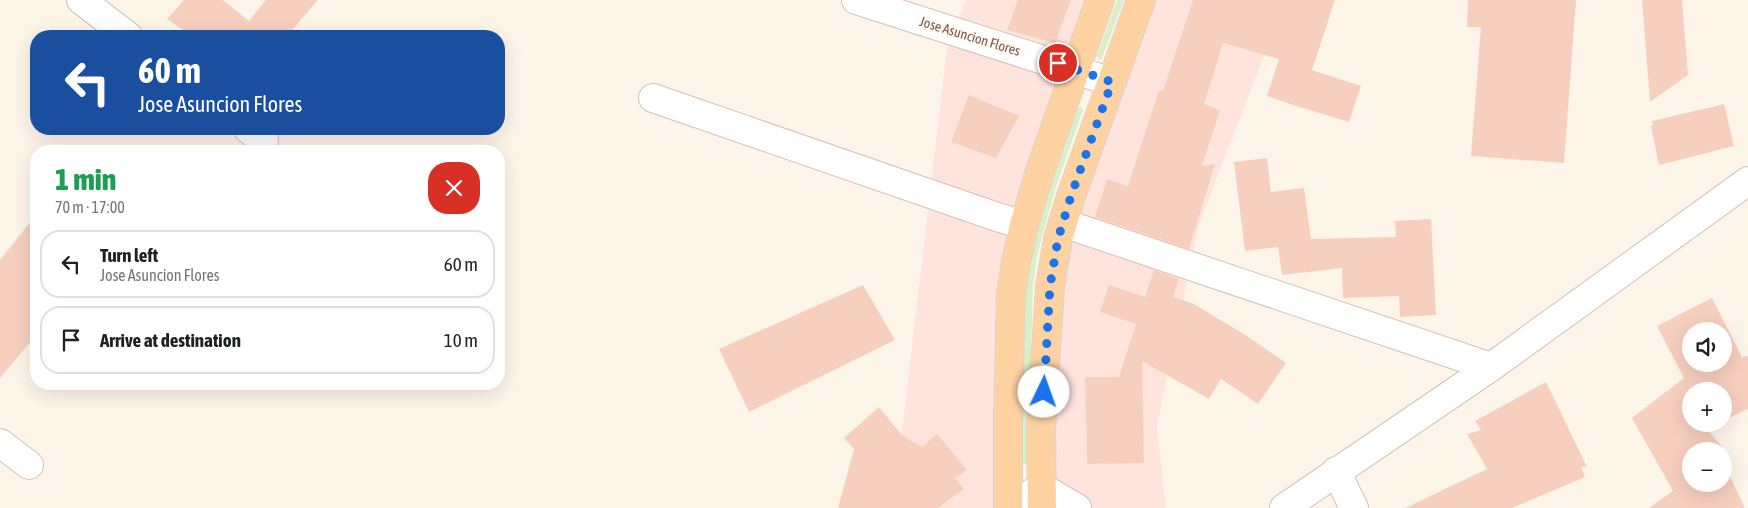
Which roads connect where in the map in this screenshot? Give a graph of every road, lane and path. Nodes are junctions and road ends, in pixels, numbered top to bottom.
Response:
1 (81, 0) edge
2 (856, 0) edge
3 (1100, 0) edge
4 (1141, 0) edge
5 (120, 30) edge
6 (1076, 69) junction
7 (1112, 82) junction
8 (653, 98) dead end
9 (1748, 181) edge
10 (1063, 223) junction
11 (1024, 225) junction
12 (1491, 366) junction
13 (0, 443) edge
14 (29, 465) dead end
15 (1336, 472) junction
16 (1042, 497) edge
17 (1009, 508) edge
18 (1077, 508) edge
19 (1284, 508) edge
20 (1354, 508) edge

1 - 5 street
2 - 6 street, Jose Asuncion Flores
3 - 6 main road
4 - 7 main road
6 - 7 street, Jose Asuncion Flores
6 - 11 main road
7 - 10 main road
8 - 11 street
9 - 12 street
10 - 12 street
10 - 16 main road
11 - 17 main road
12 - 15 street
13 - 14 street
15 - 19 street
15 - 20 street
16 - 17 street
16 - 18 street

